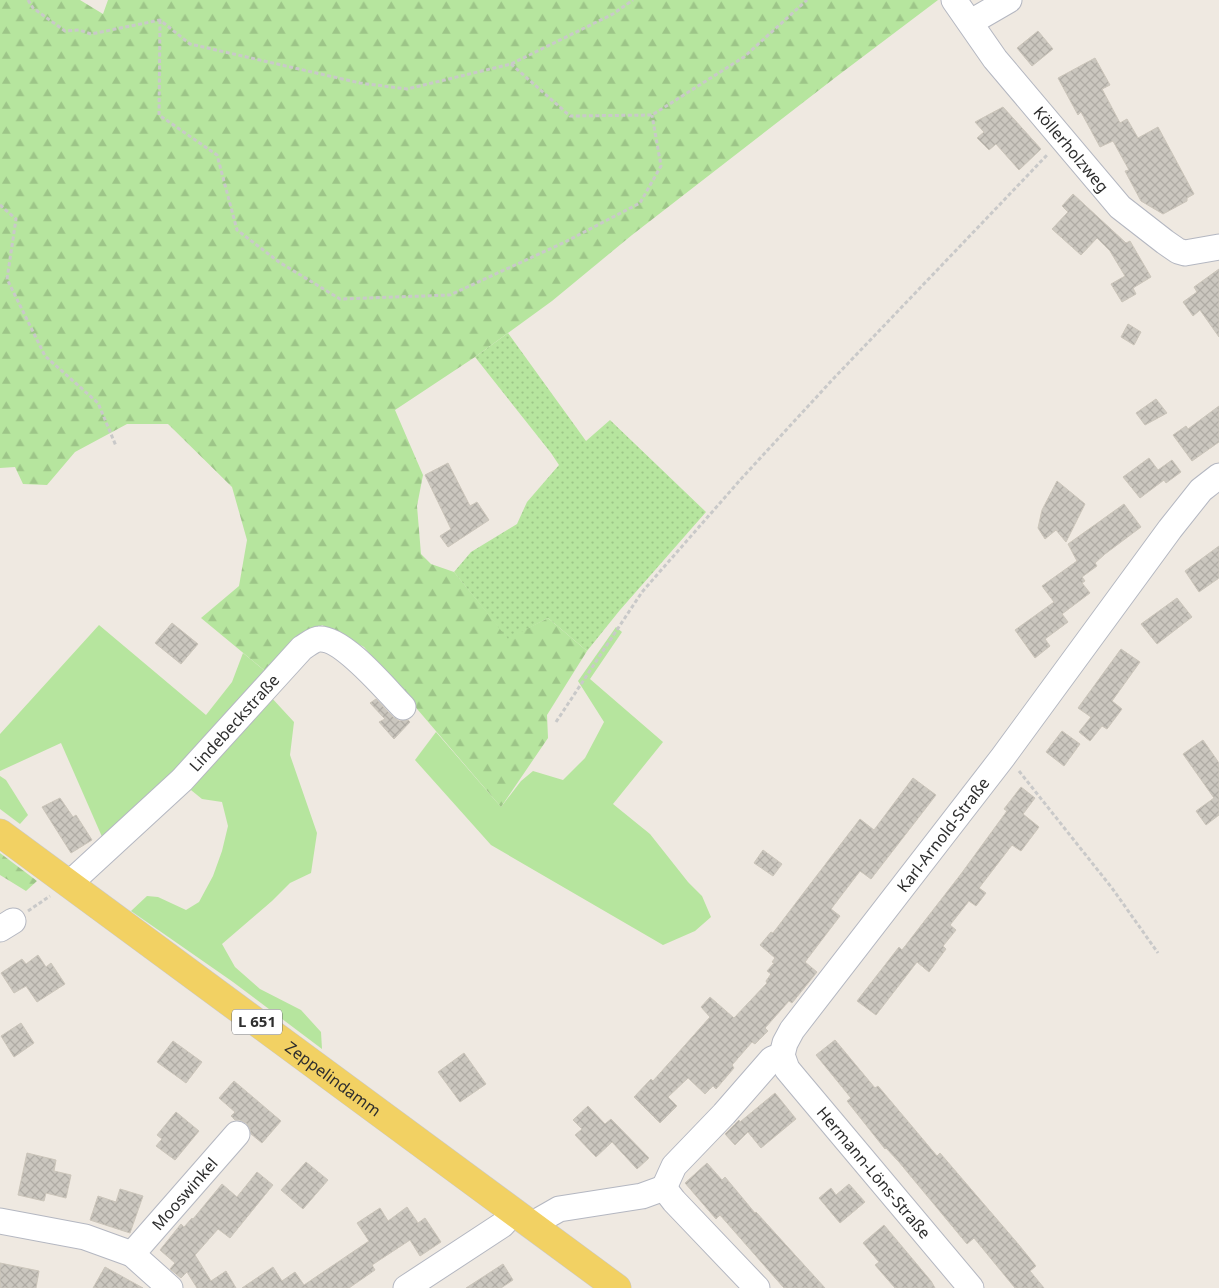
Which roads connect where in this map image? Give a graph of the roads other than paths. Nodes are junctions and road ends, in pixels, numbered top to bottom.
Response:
1 (954, 0) edge
2 (1009, 0) edge
3 (971, 22) junction
4 (1219, 247) edge
5 (1219, 476) edge
6 (403, 707) dead end
7 (0, 833) edge
8 (69, 884) junction
9 (782, 1055) junction
10 (237, 1134) dead end
11 (664, 1188) junction
12 (523, 1218) junction
13 (0, 1221) edge
14 (132, 1254) junction
15 (170, 1288) edge
16 (406, 1288) edge
17 (618, 1288) edge
18 (756, 1288) edge
19 (971, 1288) edge

1 - 3 street, Köllerholzweg
2 - 3 street
3 - 4 street, Köllerholzweg
5 - 9 street, Karl-Arnold-Straße
6 - 8 street, Lindebeckstraße
7 - 8 main road, Zeppelindamm / L 651
8 - 12 main road, Zeppelindamm / L 651
9 - 11 street
9 - 19 street, Hermann-Löns-Straße
10 - 14 street, Mooswinkel
11 - 12 street
11 - 18 street
12 - 16 street
12 - 17 main road, Zeppelindamm / L 651
13 - 14 street
14 - 15 street

